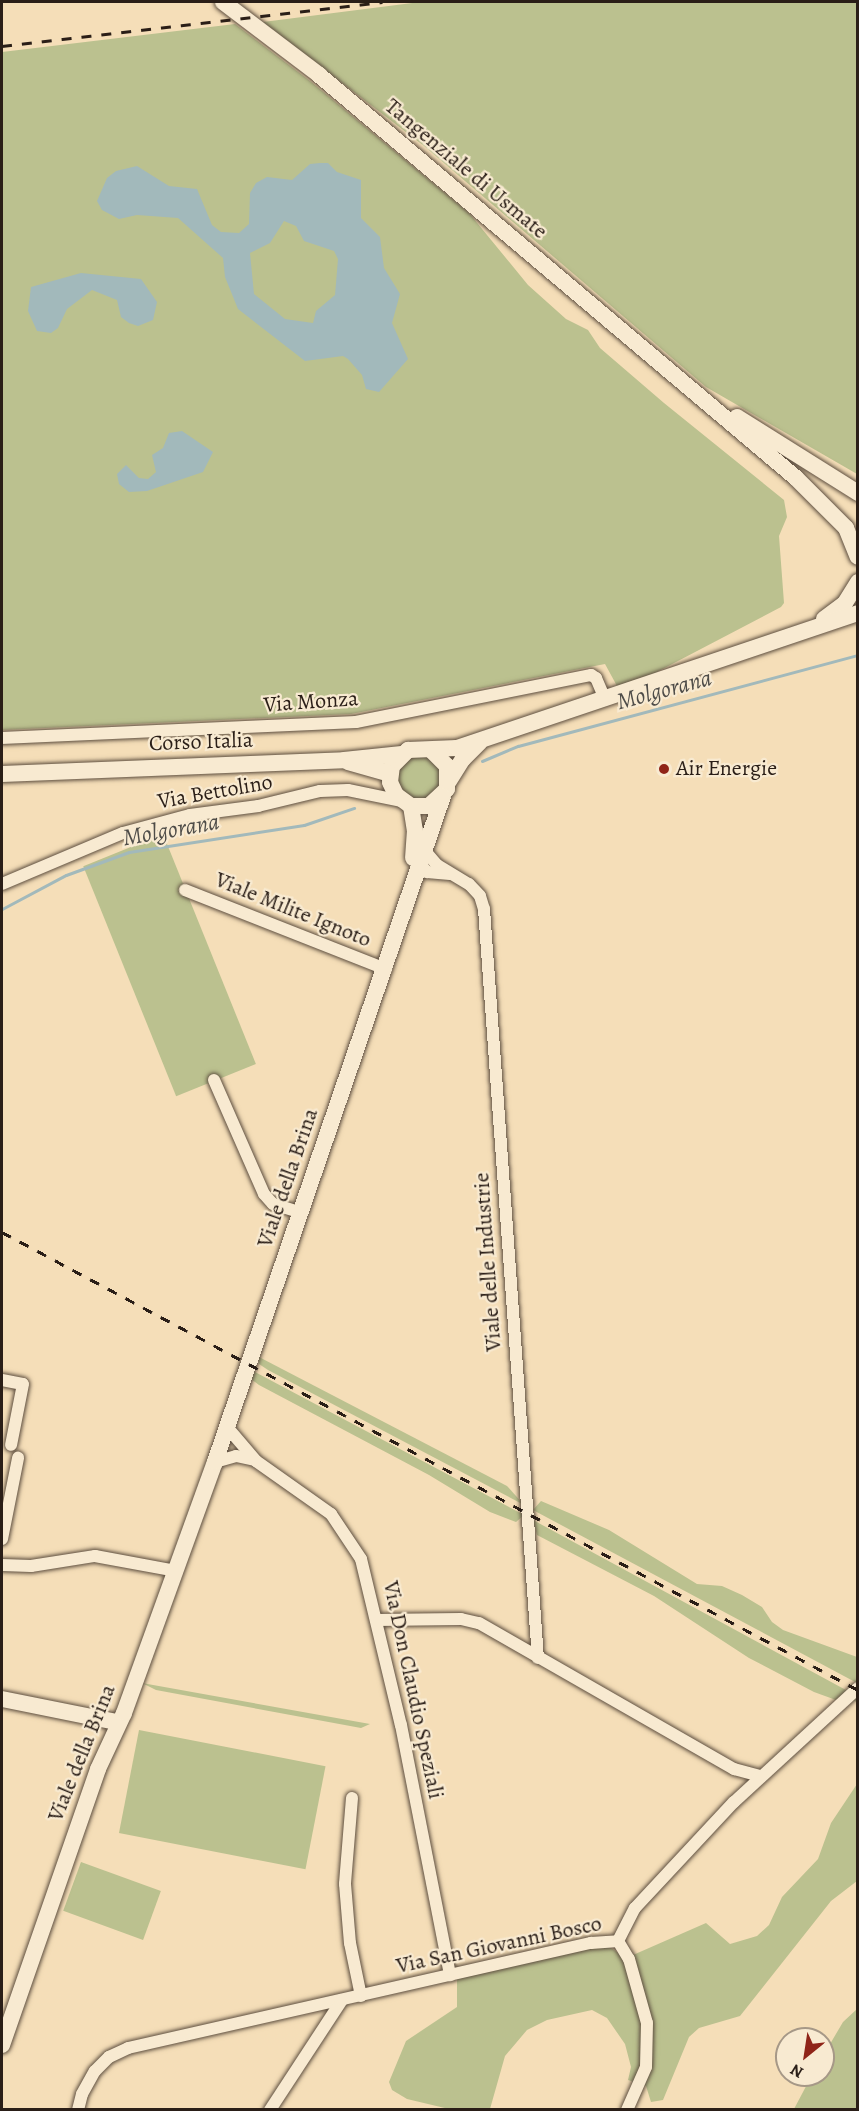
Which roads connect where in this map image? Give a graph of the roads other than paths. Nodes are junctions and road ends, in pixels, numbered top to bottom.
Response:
1 (222, 2) edge
2 (677, 375) junction
3 (805, 459) junction
4 (858, 484) edge
5 (858, 493) edge
6 (858, 557) edge
7 (858, 582) edge
8 (858, 613) edge
9 (809, 629) junction
10 (605, 699) junction
11 (487, 735) junction
12 (2, 738) edge
13 (431, 750) junction
14 (402, 754) junction
15 (344, 760) junction
16 (2, 774) edge
17 (390, 778) junction
18 (446, 789) junction
19 (373, 797) junction
20 (406, 803) junction
21 (420, 848) junction
22 (420, 869) junction
23 (454, 875) junction
24 (2, 884) edge
25 (185, 890) dead end
26 (406, 910) junction
27 (386, 969) junction
28 (214, 1080) dead end
29 (300, 1212) junction
30 (2, 1380) edge
31 (226, 1426) junction
32 (11, 1444) dead end
33 (18, 1458) dead end
34 (256, 1461) junction
35 (215, 1462) junction
36 (2, 1539) edge
37 (2, 1564) edge
38 (176, 1571) junction
39 (376, 1620) junction
40 (538, 1658) junction
41 (858, 1688) edge
42 (2, 1699) edge
43 (117, 1722) junction
44 (734, 1769) junction
45 (761, 1776) junction
46 (743, 1792) junction
47 (352, 1798) dead end
48 (618, 1941) junction
49 (450, 1975) junction
50 (361, 1996) junction
51 (342, 2000) junction
52 (2, 2045) edge
53 (78, 2109) edge
54 (270, 2109) edge
55 (627, 2109) edge

1 - 2 main road, Tangenziale di Usmate
2 - 3 main road
2 - 6 main road
3 - 4 main road
3 - 5 main road
7 - 9 main road
8 - 9 main road
9 - 10 main road
10 - 11 main road
10 - 12 street, Via Monza
11 - 13 main road
11 - 18 main road, Viale della Brina
13 - 14 main road
13 - 18 main road
14 - 15 main road, Corso Italia
14 - 17 main road
15 - 16 main road, Corso Italia
15 - 17 main road
17 - 19 street
17 - 20 main road
18 - 20 main road
18 - 21 main road, Viale della Brina
19 - 20 street, Via Bettolino
19 - 24 street, Via Bettolino
20 - 21 main road, Viale della Brina
21 - 22 main road, Viale della Brina
21 - 23 street, Viale delle Industrie
21 - 26 main road, Viale della Brina
22 - 23 street, Viale delle Industrie
22 - 26 main road, Viale della Brina
23 - 40 street, Viale delle Industrie
25 - 27 street, Viale Milite Ignoto
26 - 27 main road, Viale della Brina
27 - 29 main road, Viale della Brina
28 - 29 street
29 - 31 main road, Viale della Brina
30 - 32 street
31 - 34 street, Via Don Claudio Speziali
31 - 35 main road, Viale della Brina
33 - 36 street
34 - 35 street
34 - 39 street, Via Don Claudio Speziali
35 - 38 main road, Viale della Brina
37 - 38 street
38 - 43 main road, Viale della Brina
39 - 40 street
39 - 49 street, Via Don Claudio Speziali
40 - 44 street
41 - 45 street, Via San Giovanni Bosco
42 - 43 main road
43 - 52 main road, Viale della Brina
44 - 45 street
44 - 46 street
45 - 46 street, Via San Giovanni Bosco
46 - 48 street, Via San Giovanni Bosco
47 - 50 street
48 - 49 street, Via San Giovanni Bosco
48 - 55 street
49 - 50 street, Via San Giovanni Bosco
50 - 51 street, Via San Giovanni Bosco
51 - 53 street, Via San Giovanni Bosco
51 - 54 street

